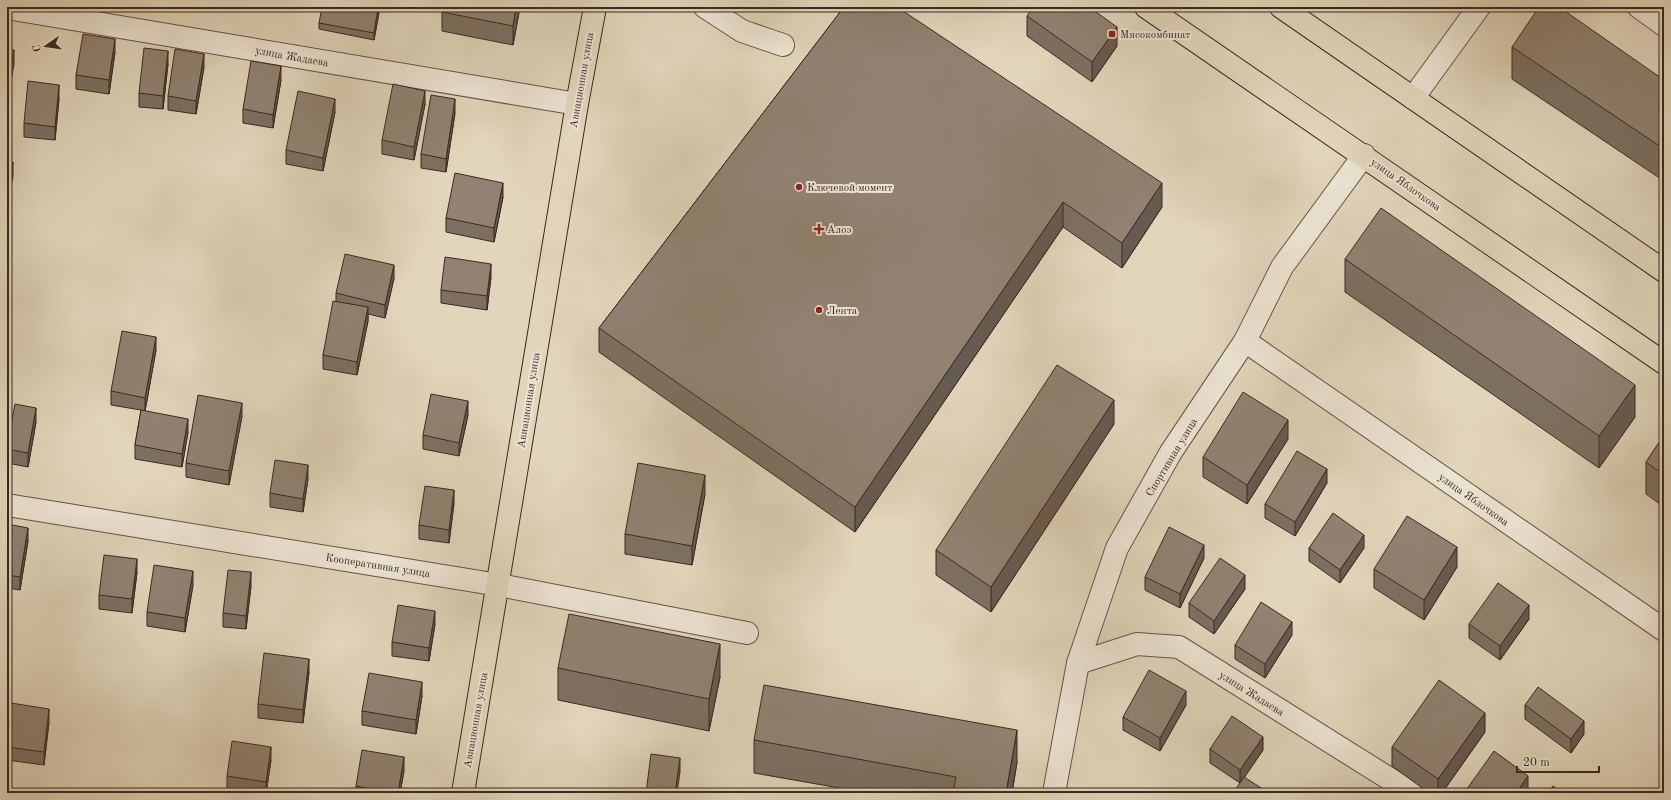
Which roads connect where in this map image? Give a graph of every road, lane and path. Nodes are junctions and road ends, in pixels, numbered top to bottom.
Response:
1 (595, 7) edge
2 (705, 7) edge
3 (1146, 7) edge
4 (1281, 7) edge
5 (1479, 7) edge
6 (1639, 7) edge
7 (7, 8) edge
8 (1664, 25) edge
9 (784, 45) dead end
10 (1413, 98) junction
11 (577, 104) junction
12 (1364, 155) junction
13 (1664, 271) edge
14 (1245, 341) junction
15 (1664, 363) edge
16 (7, 505) edge
17 (498, 585) junction
18 (1664, 630) edge
19 (747, 633) dead end
20 (1078, 663) junction
21 (463, 793) edge
22 (1054, 793) edge
23 (1412, 793) edge

1 - 11 main road, Авиационная улица
2 - 9 street
3 - 12 main road, улица Яблочкова
4 - 10 main road
5 - 10 street
6 - 8 street
7 - 11 street, улица Жадаева
10 - 13 main road
11 - 17 main road, Авиационная улица
12 - 14 street, Спортивная улица
12 - 15 main road, улица Яблочкова
14 - 18 street, улица Яблочкова
14 - 20 street, Спортивная улица
16 - 17 street, Кооперативная улица
17 - 19 street, Кооперативная улица
17 - 21 main road, Авиационная улица
20 - 22 street, Спортивная улица
20 - 23 street, улица Жадаева

